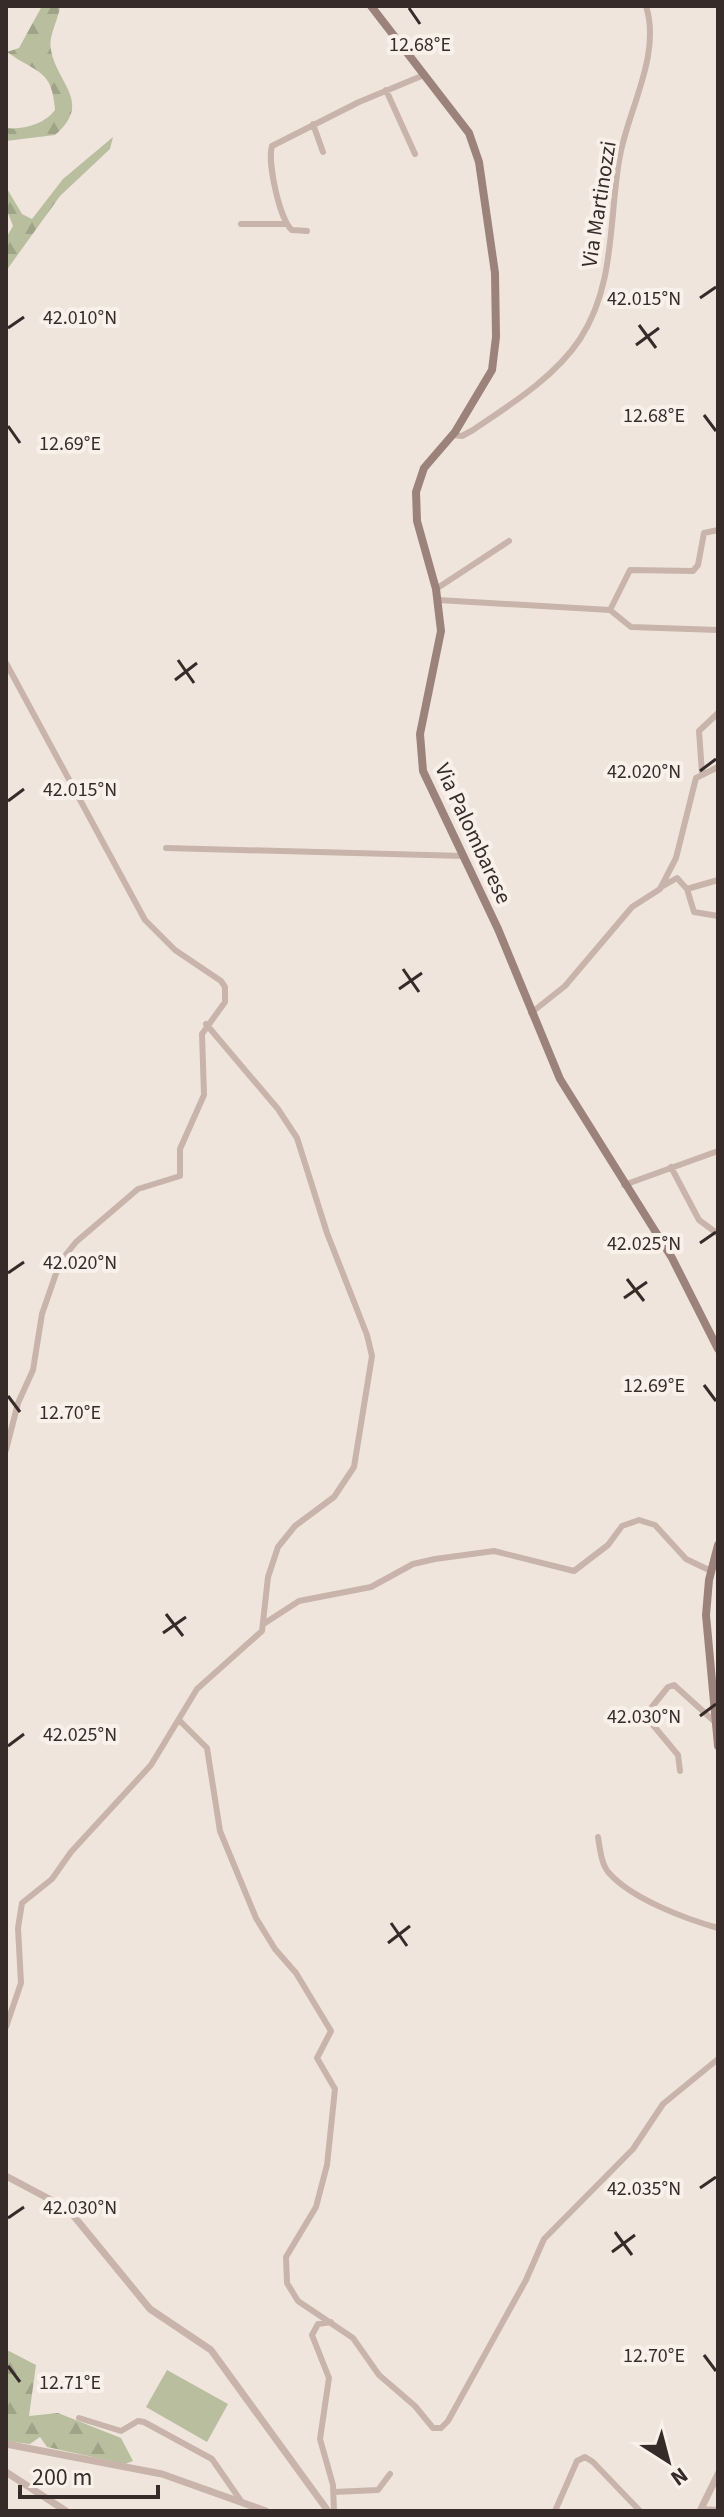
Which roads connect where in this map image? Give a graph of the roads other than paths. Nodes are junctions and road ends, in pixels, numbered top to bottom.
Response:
1 (371, 6) edge
2 (646, 6) edge
3 (424, 75) junction
4 (386, 90) junction
5 (313, 124) junction
6 (323, 152) dead end
7 (415, 154) dead end
8 (241, 224) dead end
9 (285, 224) junction
10 (307, 231) dead end
11 (453, 435) junction
12 (718, 530) edge
13 (509, 541) dead end
14 (436, 589) junction
15 (438, 600) junction
16 (610, 610) junction
17 (718, 630) edge
18 (6, 663) edge
19 (718, 713) edge
20 (718, 767) edge
21 (702, 773) junction
22 (166, 848) dead end
23 (464, 856) junction
24 (718, 880) edge
25 (660, 889) junction
26 (687, 889) junction
27 (718, 916) edge
28 (531, 1013) junction
29 (206, 1024) junction
30 (718, 1151) edge
31 (671, 1167) junction
32 (624, 1185) junction
33 (718, 1234) edge
34 (718, 1349) edge
35 (6, 1450) edge
36 (718, 1545) edge
37 (711, 1571) junction
38 (265, 1623) junction
39 (180, 1721) junction
40 (715, 1722) junction
41 (718, 1746) edge
42 (680, 1771) dead end
43 (598, 1837) dead end
44 (718, 1928) edge
45 (6, 2027) edge
46 (718, 2059) edge
47 (6, 2176) edge
48 (331, 2322) junction
49 (79, 2418) dead end
50 (6, 2444) edge
51 (6, 2472) edge
52 (390, 2474) dead end
53 (718, 2474) edge
54 (334, 2492) junction
55 (241, 2501) junction
56 (701, 2510) edge
57 (718, 2510) edge
58 (66, 2511) edge
59 (266, 2511) edge
60 (328, 2511) edge
61 (334, 2511) edge
62 (555, 2511) edge
63 (640, 2511) edge

1 - 3 main road, Via Palombarese
2 - 11 street, Via Martinozzi
3 - 4 street
3 - 11 main road, Via Palombarese
4 - 5 street
4 - 7 street
5 - 6 street
5 - 9 street
8 - 9 street
9 - 10 street
11 - 14 main road, Via Palombarese
12 - 16 street
13 - 14 street
14 - 15 main road, Via Palombarese
15 - 16 street
15 - 23 main road, Via Palombarese
16 - 17 street
18 - 29 street
19 - 21 street
20 - 21 street
21 - 25 street
22 - 23 street
23 - 28 main road, Via Palombarese
24 - 26 street
25 - 26 street
25 - 28 street
26 - 27 street
28 - 32 main road, Via Palombarese
29 - 35 street
29 - 38 street
30 - 31 street
31 - 32 street
31 - 33 street
32 - 34 main road, Via Palombarese
36 - 37 main road
37 - 38 street
37 - 40 main road
38 - 39 street
39 - 45 street
39 - 48 street
40 - 41 main road
40 - 42 street
43 - 44 street
46 - 48 street
47 - 60 street
48 - 54 street
49 - 55 street
50 - 55 street
51 - 58 street
52 - 54 street
53 - 56 street
54 - 61 street
55 - 59 street
56 - 57 street
62 - 63 street

